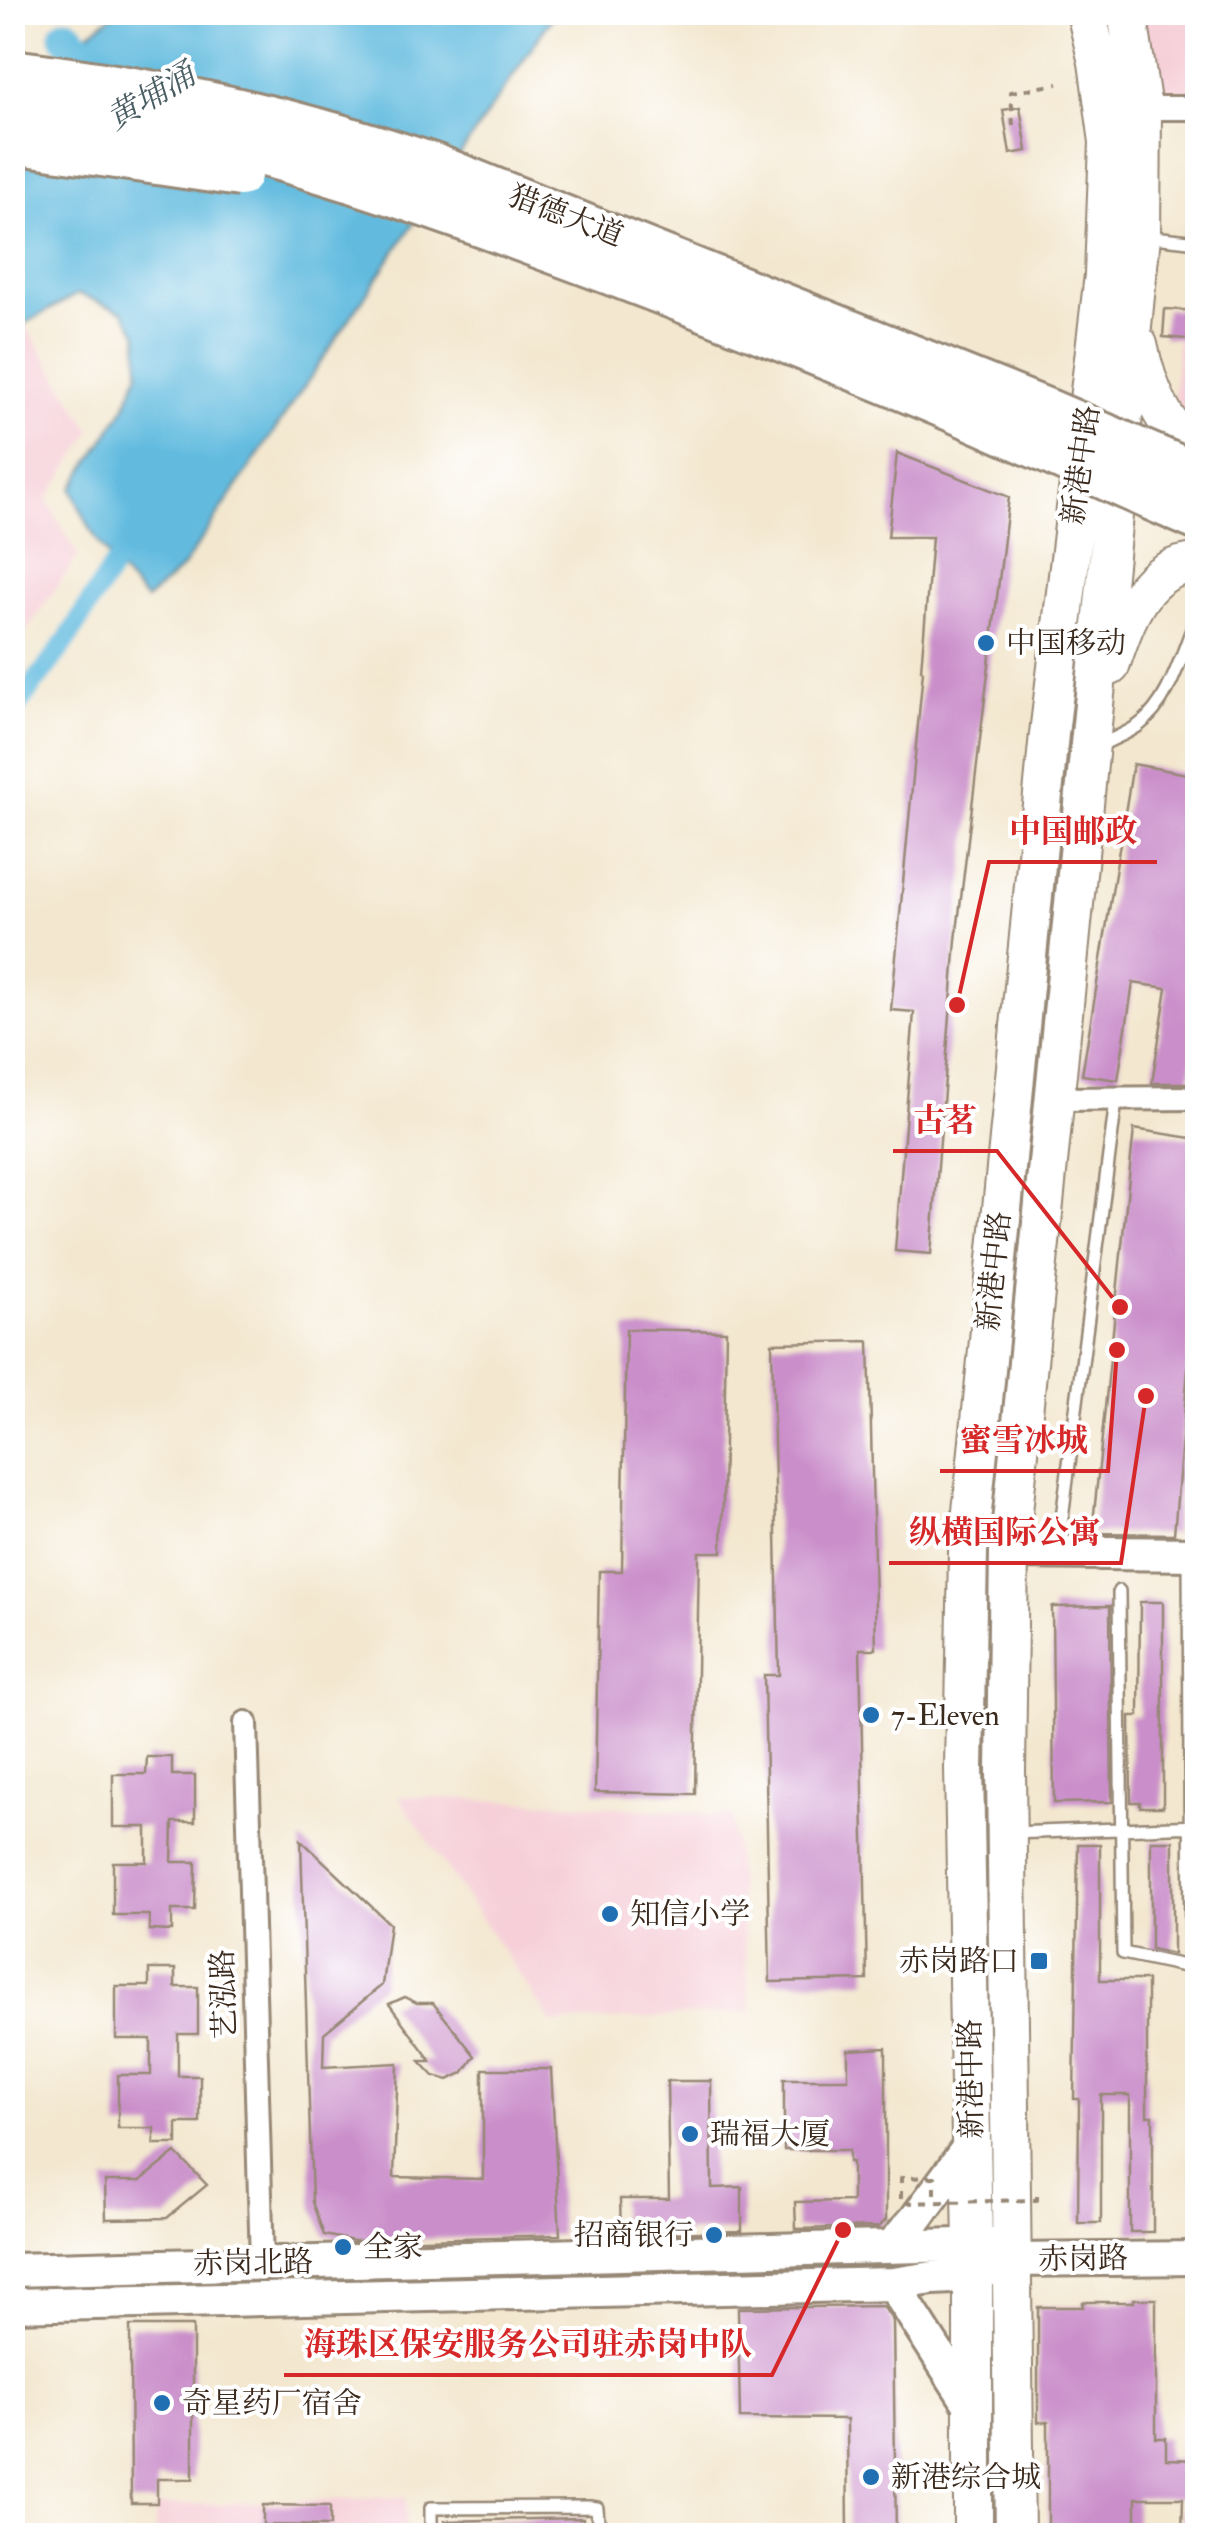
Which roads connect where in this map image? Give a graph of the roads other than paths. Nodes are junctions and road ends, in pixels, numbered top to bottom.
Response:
1 (1086, 12) edge
2 (1127, 12) edge
3 (12, 71) edge
4 (12, 108) edge
5 (1142, 108) junction
6 (1198, 108) edge
7 (12, 142) edge
8 (1141, 236) junction
9 (1198, 242) edge
10 (570, 258) junction
11 (1117, 320) junction
12 (1198, 455) edge
13 (1102, 460) junction
14 (1198, 476) edge
15 (1198, 518) edge
16 (1198, 546) edge
17 (1198, 562) edge
18 (1066, 586) junction
19 (1104, 590) junction
20 (1198, 615) edge
21 (1090, 751) junction
22 (1198, 1098) edge
23 (1052, 1099) junction
24 (1116, 1101) junction
25 (974, 1477) junction
26 (1015, 1480) junction
27 (968, 1552) junction
28 (1010, 1552) junction
29 (1057, 1553) junction
30 (1193, 1554) edge
31 (1119, 1592) dead end
32 (1194, 1699) edge
33 (246, 1723) dead end
34 (1194, 1826) edge
35 (1120, 1829) junction
36 (1007, 1834) junction
37 (1194, 1968) edge
38 (972, 2143) junction
39 (1198, 2244) edge
40 (891, 2247) junction
41 (1012, 2252) junction
42 (1198, 2258) edge
43 (973, 2260) junction
44 (262, 2263) junction
45 (12, 2270) edge
46 (893, 2284) junction
47 (12, 2305) edge
48 (973, 2409) junction
49 (431, 2536) edge
50 (598, 2536) edge
51 (973, 2536) edge
52 (1015, 2536) edge

1 - 11 main road, 新港中路
2 - 5 main road, 新港中路
3 - 13 highway, 猎德大道, bridge
4 - 10 highway, 猎德大道, bridge
5 - 6 street
5 - 8 main road, 新港中路
7 - 10 highway, bridge
8 - 9 lane
8 - 11 main road, 新港中路
10 - 13 highway, 猎德大道, bridge
11 - 12 main road
11 - 13 main road, 新港中路
12 - 13 main road
13 - 14 highway, bridge
13 - 15 highway, bridge
13 - 16 main road
13 - 18 main road, 新港中路
13 - 19 main road, 新港中路
17 - 21 main road
18 - 19 main road
18 - 25 main road, 新港中路
19 - 21 main road, 新港中路
20 - 21 lane
21 - 23 main road, 新港中路
22 - 24 street
23 - 24 street
23 - 26 main road, 新港中路
24 - 29 lane
25 - 26 main road
25 - 27 main road, 新港中路
26 - 28 main road, 新港中路
27 - 28 main road
27 - 38 main road, 新港中路
28 - 29 main road
28 - 36 main road, 新港中路
29 - 30 main road
30 - 32 lane
31 - 35 lane
32 - 34 lane
33 - 44 street, 艺泓路
34 - 35 lane
34 - 37 lane
35 - 36 lane
35 - 37 lane
36 - 41 main road, 新港中路
38 - 40 main road
38 - 43 main road, 新港中路
39 - 41 main road, 赤岗路
40 - 43 main road, 赤岗北路
40 - 44 main road, 赤岗北路
41 - 42 main road, 赤岗路
41 - 43 main road, 赤岗路
41 - 52 main road, 新港中路
43 - 46 main road, 赤岗北路
43 - 48 main road, 新港中路
44 - 45 main road, 赤岗北路
46 - 47 main road, 赤岗北路
46 - 48 main road
48 - 51 main road, 新港中路
49 - 50 lane

